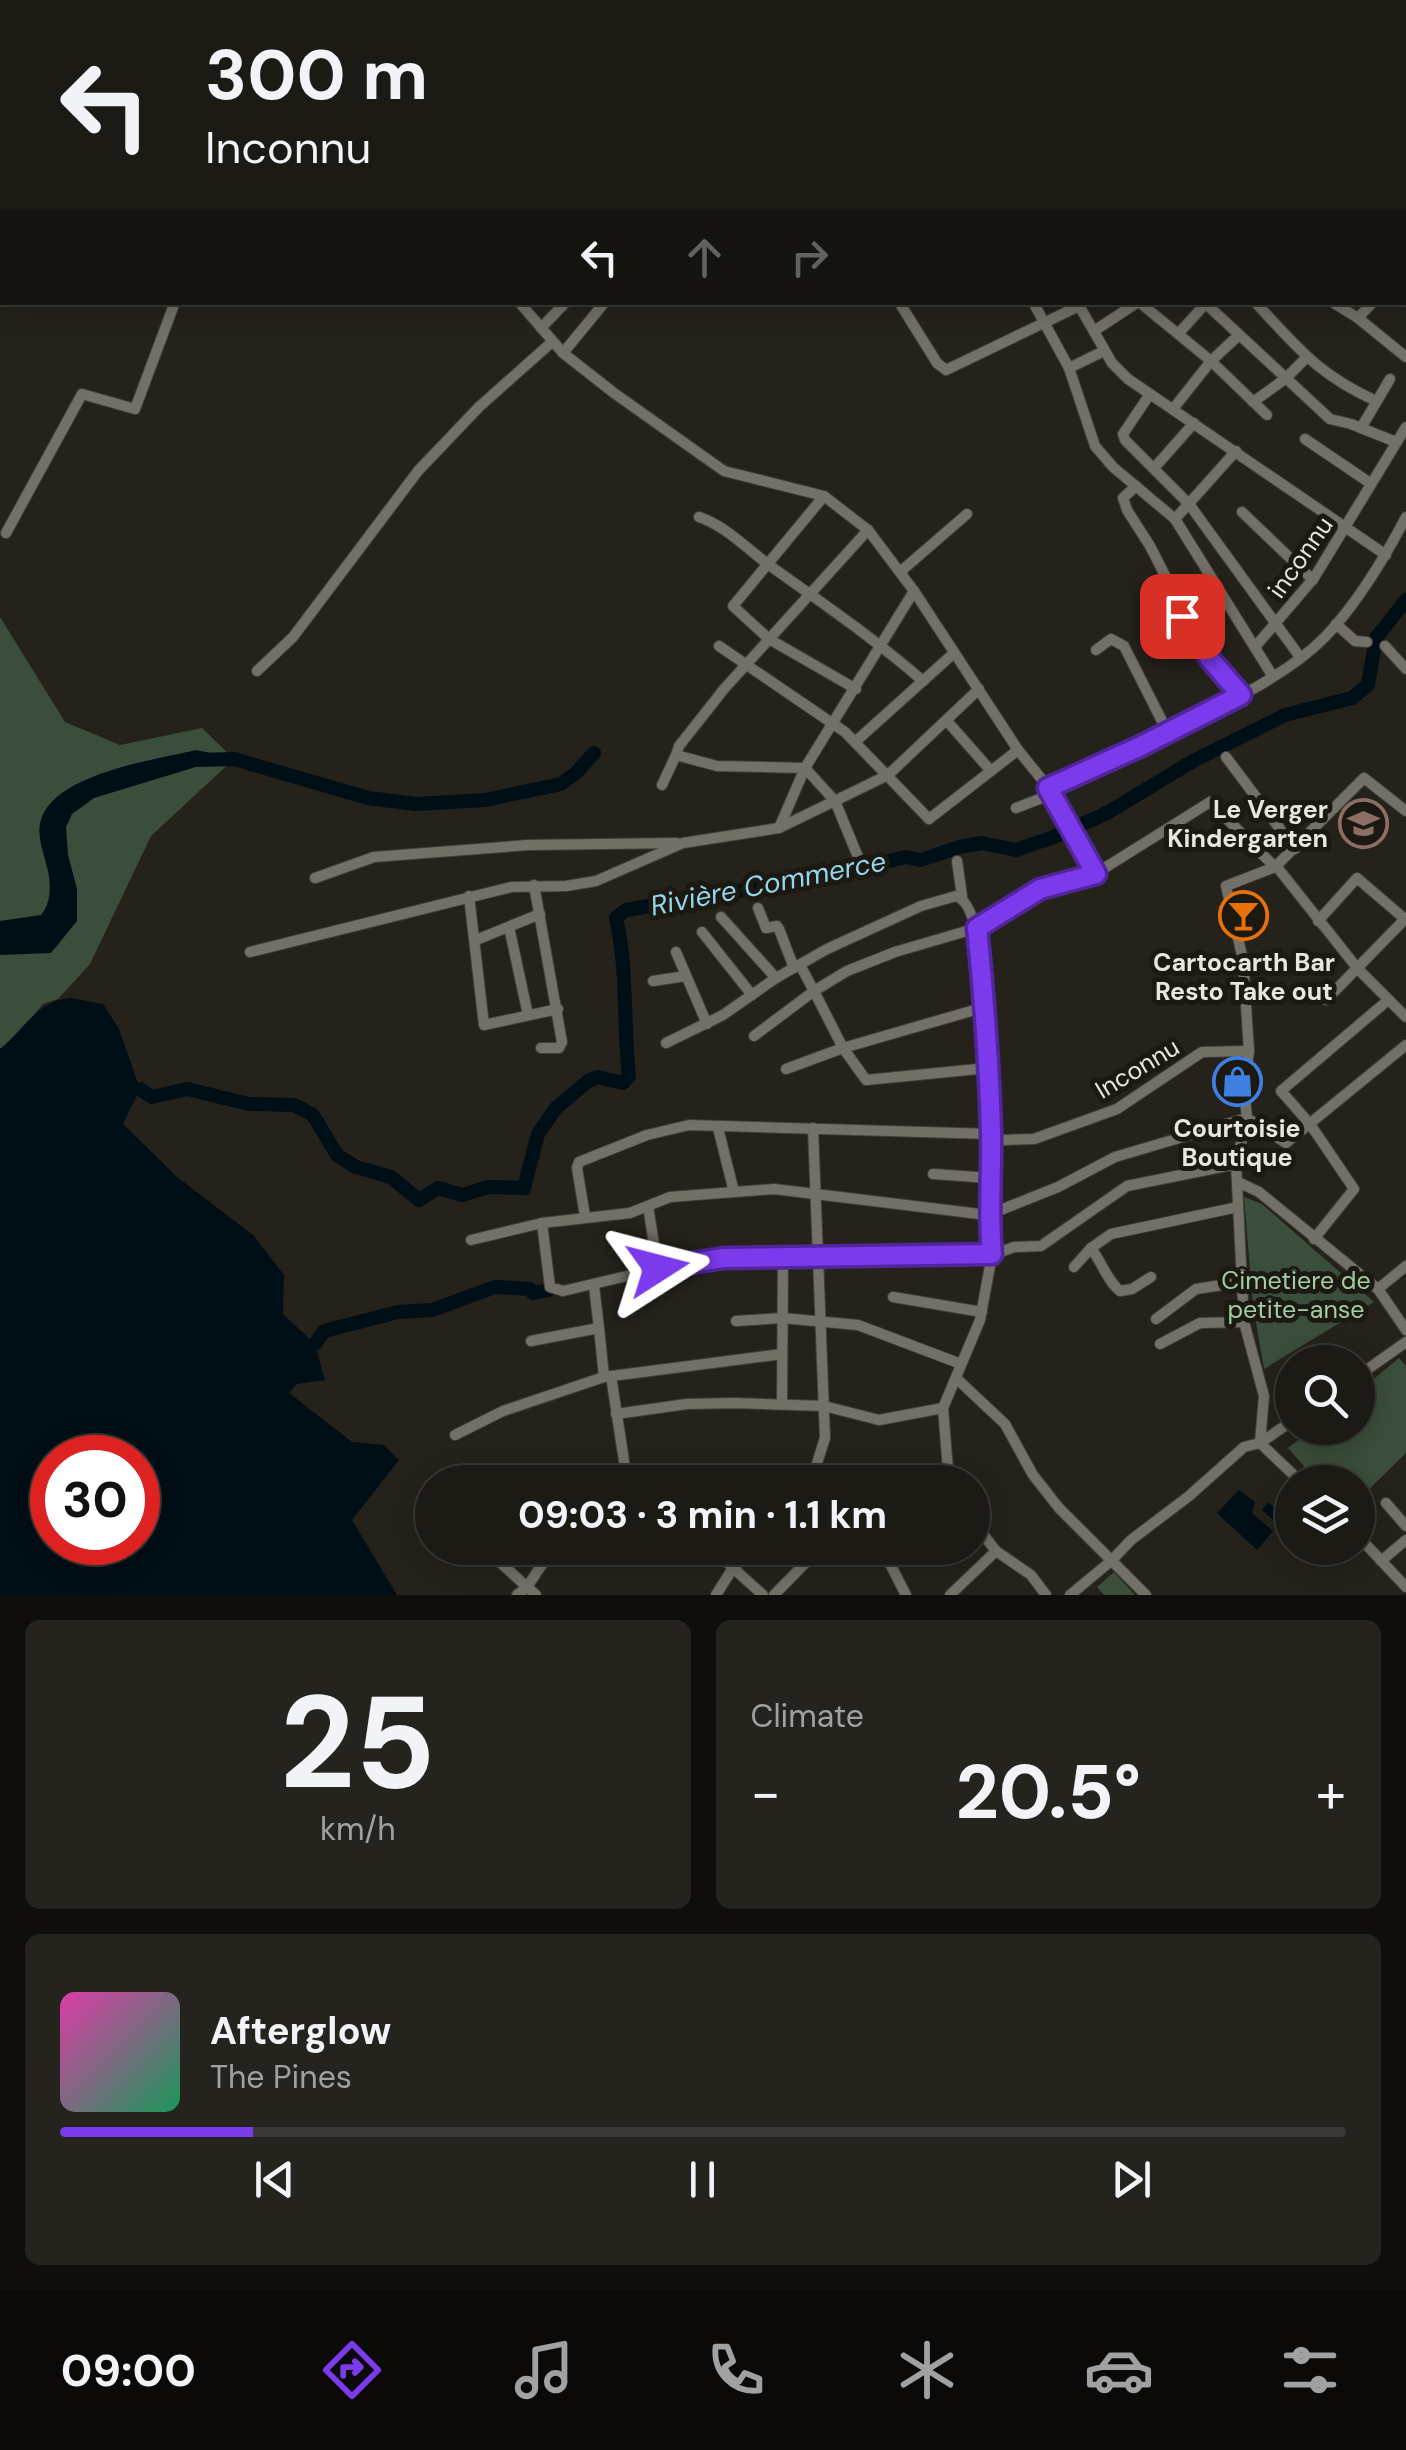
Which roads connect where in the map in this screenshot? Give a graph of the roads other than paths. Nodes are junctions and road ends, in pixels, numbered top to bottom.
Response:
1 (175, 305) edge
2 (521, 305) edge
3 (563, 305) edge
4 (603, 305) edge
5 (901, 305) edge
6 (1035, 305) edge
7 (1076, 305) edge
8 (1079, 305) edge
9 (1133, 305) edge
10 (1142, 305) edge
11 (1204, 305) edge
12 (1208, 305) edge
13 (1258, 305) edge
14 (1337, 305) edge
15 (1370, 305) edge
16 (1358, 318) junction
17 (1045, 324) junction
18 (540, 328) junction
19 (1094, 331) junction
20 (1178, 334) junction
21 (1238, 336) junction
22 (552, 342) junction
23 (1104, 351) junction
24 (564, 353) junction
25 (1406, 357) edge
26 (1306, 358) junction
27 (1212, 361) junction
28 (1069, 368) junction
29 (1284, 379) junction
30 (1390, 379) dead end
31 (1150, 394) junction
32 (1376, 400) junction
33 (1253, 402) junction
34 (1173, 409) junction
35 (1267, 415) dead end
36 (1194, 423) junction
37 (1406, 427) edge
38 (1361, 428) junction
39 (1305, 439) dead end
40 (1396, 442) junction
41 (1236, 450) junction
42 (1155, 467) junction
43 (1370, 483) junction
44 (1136, 486) junction
45 (824, 496) junction
46 (1188, 504) junction
47 (1242, 512) dead end
48 (967, 514) dead end
49 (699, 517) dead end
50 (1406, 517) edge
51 (1174, 520) junction
52 (1346, 529) junction
53 (868, 530) junction
54 (6, 533) dead end
55 (1386, 556) junction
56 (769, 564) junction
57 (900, 572) junction
58 (1313, 580) junction
59 (914, 591) junction
60 (811, 592) junction
61 (1276, 623) junction
62 (1336, 624) junction
63 (769, 640) junction
64 (1367, 642) dead end
65 (719, 646) dead end
66 (883, 646) junction
67 (1385, 646) dead end
68 (1255, 647) junction
69 (1096, 650) dead end
70 (954, 652) junction
71 (1300, 656) junction
72 (747, 664) junction
73 (1404, 664) edge
74 (257, 670) dead end
75 (1272, 675) junction
76 (922, 682) junction
77 (856, 689) junction
78 (980, 689) junction
79 (1241, 695) junction
80 (947, 721) junction
81 (835, 724) junction
82 (1166, 732) junction
83 (855, 742) junction
84 (1018, 750) junction
85 (676, 755) junction
86 (1226, 757) dead end
87 (805, 768) junction
88 (991, 770) junction
89 (888, 775) junction
90 (662, 786) dead end
91 (1052, 795) junction
92 (835, 802) junction
93 (1016, 808) dead end
94 (1406, 811) edge
95 (779, 828) junction
96 (683, 843) junction
97 (1295, 849) junction
98 (858, 857) dead end
99 (957, 861) dead end
100 (1276, 868) junction
101 (1096, 874) junction
102 (315, 878) dead end
103 (534, 885) junction
104 (469, 896) junction
105 (962, 896) junction
106 (758, 908) dead end
107 (540, 914) junction
108 (721, 918) dead end
109 (1406, 919) edge
110 (1318, 922) junction
111 (509, 927) junction
112 (974, 929) junction
113 (702, 932) dead end
114 (476, 940) junction
115 (250, 952) dead end
116 (676, 952) dead end
117 (797, 967) junction
118 (1358, 969) junction
119 (686, 976) junction
120 (776, 978) junction
121 (653, 981) dead end
122 (814, 991) junction
123 (752, 994) junction
124 (1326, 1000) dead end
125 (1388, 1001) junction
126 (985, 1007) junction
127 (558, 1008) junction
128 (528, 1015) junction
129 (1406, 1018) edge
130 (707, 1024) junction
131 (754, 1036) dead end
132 (666, 1044) dead end
133 (1406, 1045) edge
134 (541, 1048) dead end
135 (843, 1048) junction
136 (1248, 1051) junction
137 (786, 1068) dead end
138 (988, 1068) junction
139 (1247, 1118) junction
140 (1310, 1124) junction
141 (718, 1128) junction
142 (813, 1128) junction
143 (991, 1134) junction
144 (1236, 1164) junction
145 (933, 1174) dead end
146 (990, 1178) junction
147 (1238, 1182) junction
148 (734, 1192) junction
149 (818, 1194) junction
150 (648, 1206) junction
151 (1238, 1208) junction
152 (988, 1214) junction
153 (585, 1216) junction
154 (542, 1223) junction
155 (1314, 1239) junction
156 (472, 1240) dead end
157 (1091, 1248) junction
158 (992, 1254) junction
159 (783, 1256) junction
160 (820, 1256) junction
161 (1406, 1266) edge
162 (1074, 1267) dead end
163 (658, 1268) junction
164 (1151, 1277) dead end
165 (1242, 1282) junction
166 (594, 1286) junction
167 (1378, 1289) junction
168 (893, 1296) dead end
169 (982, 1312) junction
170 (782, 1318) junction
171 (1156, 1319) dead end
172 (736, 1322) dead end
173 (1244, 1322) junction
174 (820, 1323) junction
175 (599, 1328) junction
176 (1406, 1330) edge
177 (532, 1341) dead end
178 (1406, 1342) edge
179 (1160, 1344) dead end
180 (782, 1354) junction
181 (961, 1364) junction
182 (1375, 1364) edge
183 (608, 1376) junction
184 (956, 1378) junction
185 (782, 1404) junction
186 (824, 1406) junction
187 (943, 1408) junction
188 (616, 1414) junction
189 (1275, 1433) edge
190 (455, 1435) dead end
191 (1260, 1443) junction
192 (628, 1465) edge
193 (817, 1465) edge
194 (948, 1465) edge
195 (1283, 1465) edge
196 (1386, 1504) dead end
197 (1406, 1526) edge
198 (1406, 1540) edge
199 (990, 1543) edge
200 (996, 1551) junction
201 (1375, 1554) edge
202 (1111, 1561) junction
203 (1382, 1561) junction
204 (503, 1565) edge
205 (545, 1565) edge
206 (730, 1565) edge
207 (736, 1565) edge
208 (803, 1565) edge
209 (891, 1565) edge
210 (733, 1568) junction
211 (1406, 1588) edge
212 (532, 1591) edge
213 (517, 1595) edge
214 (716, 1595) edge
215 (764, 1595) edge
216 (774, 1595) edge
217 (906, 1595) edge
218 (950, 1595) edge
219 (1046, 1595) edge
220 (1070, 1595) edge
221 (1146, 1595) edge

1 - 54 street
2 - 18 street
3 - 18 street
4 - 24 street
5 - 17 street
6 - 17 street, Inconnu
7 - 17 street
8 - 19 street, Inconnu
9 - 19 street
10 - 20 street
11 - 20 street
12 - 21 street
13 - 26 street
14 - 16 street
15 - 16 street
16 - 25 street
17 - 28 street, Inconnu
18 - 22 street
19 - 23 street, Inconnu
20 - 27 street
21 - 27 street
21 - 29 street
22 - 24 street
22 - 74 street
23 - 28 street
23 - 31 street, Inconnu
24 - 45 street
26 - 29 street
26 - 32 street
27 - 33 street
27 - 34 street
28 - 44 street, Inconnu
29 - 33 street
29 - 38 street
30 - 32 street
31 - 34 street, Inconnu
31 - 42 street, Inconnu
32 - 38 street
33 - 35 street
34 - 36 street, Inconnu
36 - 41 street, Inconnu
36 - 42 street
37 - 40 street, inconnu
38 - 40 street
39 - 43 street
40 - 43 street, inconnu
41 - 46 street
41 - 52 street, Inconnu
42 - 46 street, Inconnu
43 - 52 street, inconnu
44 - 51 street, Inconnu
44 - 79 street
45 - 53 street
45 - 56 street
46 - 51 street
46 - 61 street, Inconnu
47 - 58 street, Inconnu
48 - 57 street
49 - 56 street
50 - 55 street
51 - 68 street, Inconnu
52 - 55 street, Inconnu
52 - 58 street, inconnu
53 - 57 street
53 - 60 street
55 - 62 street
56 - 60 street
56 - 63 street
57 - 59 street
58 - 61 street, inconnu
59 - 66 street
59 - 70 street
60 - 63 street
60 - 66 street
61 - 68 street, inconnu
61 - 71 street, Inconnu
62 - 64 street
62 - 71 street
63 - 72 street
63 - 77 street
65 - 72 street
66 - 76 street
66 - 77 street
67 - 73 street
68 - 75 street, Inconnu
69 - 82 street
70 - 76 street
70 - 78 street
71 - 75 street
72 - 81 street
72 - 85 street
75 - 79 street
76 - 83 street
77 - 81 street
78 - 80 street
78 - 84 street
79 - 82 street
80 - 88 street
80 - 89 street
81 - 83 street
81 - 87 street
82 - 91 street
83 - 89 street
84 - 88 street
84 - 91 street
85 - 87 street
85 - 90 street
86 - 97 street
87 - 92 street
87 - 95 street
88 - 89 street
89 - 92 street
91 - 93 street
91 - 101 street
92 - 95 street
92 - 98 street
94 - 97 street
95 - 96 street
96 - 102 street
96 - 103 street
97 - 100 street
99 - 105 street
100 - 101 street
100 - 110 street
100 - 136 street
101 - 112 street
103 - 104 street
103 - 107 street
104 - 114 street
104 - 115 street
105 - 112 street
105 - 117 street
106 - 117 street
107 - 111 street
107 - 127 street
108 - 120 street
109 - 110 street
109 - 118 street
110 - 118 street
111 - 114 street
111 - 128 street
112 - 122 street
112 - 126 street
113 - 123 street
114 - 128 street
116 - 119 street
117 - 120 street
117 - 122 street
118 - 124 street
118 - 125 street
119 - 121 street
119 - 130 street
120 - 123 street
122 - 131 street
122 - 135 street
123 - 130 street
125 - 129 street
125 - 140 street
126 - 135 street
126 - 138 street
127 - 128 street
127 - 134 street
130 - 132 street
133 - 140 street
135 - 137 street
135 - 138 street
136 - 139 street
136 - 143 street, Inconnu
138 - 143 street
139 - 140 street
139 - 144 street
139 - 152 street
140 - 155 street
141 - 142 street, Inconnu
141 - 148 street
141 - 153 street, Inconnu
142 - 143 street, Inconnu
142 - 149 street
143 - 146 street
144 - 147 street
144 - 158 street
145 - 146 street
146 - 152 street
147 - 151 street
147 - 155 street
148 - 149 street
148 - 150 street
149 - 152 street
149 - 160 street
150 - 153 street
150 - 163 street
151 - 157 street
151 - 165 street
152 - 158 street
153 - 154 street
154 - 156 street
154 - 166 street
155 - 167 street
157 - 162 street
157 - 164 street
158 - 160 street
158 - 169 street
159 - 160 street
159 - 163 street
159 - 170 street
160 - 174 street
161 - 167 street
163 - 166 street
165 - 171 street
165 - 173 street
166 - 175 street
167 - 176 street
168 - 169 street
169 - 181 street
170 - 172 street
170 - 174 street
170 - 180 street
173 - 179 street
173 - 191 street
174 - 181 street
174 - 186 street
175 - 177 street
175 - 183 street
178 - 182 street
180 - 183 street
180 - 185 street
181 - 184 street
183 - 188 street
183 - 190 street
184 - 187 street
184 - 202 street
185 - 186 street
185 - 188 street
186 - 187 street
186 - 193 street
187 - 194 street
188 - 192 street
189 - 191 street
191 - 195 street
191 - 202 street
196 - 197 street
198 - 203 street
199 - 200 street
200 - 218 street
200 - 219 street
201 - 203 street
202 - 220 street
202 - 221 street
203 - 211 street
204 - 212 street
205 - 212 street
206 - 210 street
207 - 210 street
208 - 216 street
209 - 217 street
210 - 214 street
210 - 215 street
212 - 213 street

